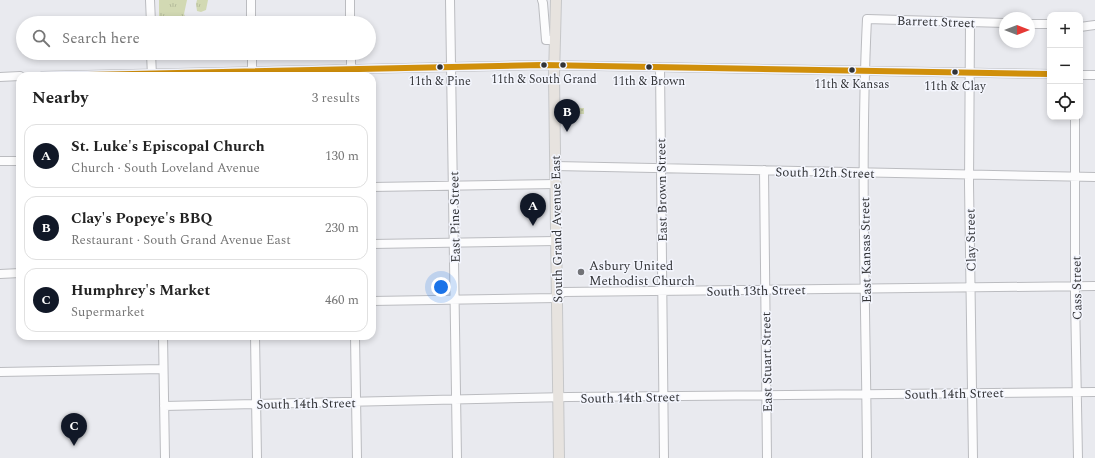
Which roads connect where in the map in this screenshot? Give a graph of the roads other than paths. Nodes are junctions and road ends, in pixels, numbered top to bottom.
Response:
1 (150, 0) edge
2 (251, 0) edge
3 (350, 0) edge
4 (450, 0) edge
5 (542, 0) edge
6 (556, 0) edge
7 (151, 16) edge
8 (251, 16) edge
9 (350, 16) edge
10 (867, 19) joint
11 (970, 23) junction
12 (999, 23) edge
13 (1035, 24) edge
14 (1047, 24) edge
15 (1095, 25) edge
16 (1083, 27) edge
17 (555, 40) junction
18 (151, 60) edge
19 (252, 60) edge
20 (351, 60) edge
21 (554, 65) junction
22 (451, 67) junction
23 (660, 67) junction
24 (865, 70) junction
25 (152, 72) edge
26 (252, 72) edge
27 (351, 72) edge
28 (970, 73) junction
29 (1047, 74) edge
30 (1083, 75) edge
31 (1095, 75) edge
32 (16, 76) edge
33 (0, 77) edge
34 (1075, 120) edge
35 (0, 161) edge
36 (16, 161) edge
37 (555, 166) junction
38 (661, 168) junction
39 (764, 170) junction
40 (864, 172) junction
41 (969, 174) junction
42 (1074, 177) junction
43 (1095, 177) edge
44 (555, 184) junction
45 (454, 186) junction
46 (376, 187) edge
47 (556, 241) junction
48 (454, 242) junction
49 (376, 244) edge
50 (0, 274) edge
51 (16, 274) edge
52 (1095, 286) edge
53 (1075, 287) junction
54 (970, 288) junction
55 (865, 289) junction
56 (765, 290) junction
57 (662, 291) junction
58 (557, 298) junction
59 (455, 299) junction
60 (376, 301) edge
61 (163, 340) edge
62 (256, 340) edge
63 (356, 340) edge
64 (163, 369) junction
65 (0, 372) edge
66 (1077, 392) junction
67 (1095, 392) edge
68 (972, 393) junction
69 (867, 394) junction
70 (664, 396) junction
71 (766, 396) junction
72 (558, 398) junction
73 (457, 400) junction
74 (356, 402) junction
75 (256, 404) junction
76 (164, 406) junction
77 (165, 458) edge
78 (257, 458) edge
79 (356, 458) edge
80 (457, 458) edge
81 (559, 458) edge
82 (664, 458) edge
83 (767, 458) edge
84 (867, 458) edge
85 (972, 458) edge
86 (1078, 458) edge

1 - 7 street
2 - 8 street
3 - 9 street
4 - 22 street, East Pine Street
5 - 17 street
6 - 17 main road, South Grand Avenue East
10 - 11 street, Barrett Street
10 - 24 street, East Kansas Street
11 - 12 street, Barrett Street
11 - 28 street, Clay Street
13 - 14 street
15 - 16 street
17 - 21 main road, South Grand Avenue East
18 - 25 street
19 - 26 street
20 - 27 street
21 - 22 street
21 - 23 street
21 - 37 main road, South Grand Avenue East
22 - 27 street
22 - 45 street, East Pine Street
23 - 24 street
23 - 38 street, East Brown Street
24 - 28 street
24 - 40 street, East Kansas Street
28 - 29 street
28 - 41 street, Clay Street
30 - 31 street
32 - 33 street
34 - 42 street, Cass Street
35 - 36 street
37 - 38 street, South 12th Street
37 - 44 main road, South Grand Avenue East
38 - 39 street, South 12th Street
38 - 57 street, East Brown Street
39 - 40 street, South 12th Street
39 - 56 street, East Stuart Street
40 - 41 street, South 12th Street
40 - 55 street, East Kansas Street
41 - 42 street, South 12th Street
41 - 54 street, Clay Street
42 - 43 street, South 12th Street
42 - 53 street, Cass Street
44 - 45 street
44 - 47 main road, South Grand Avenue East
45 - 46 street
45 - 48 street, East Pine Street
47 - 48 street
47 - 58 main road, South Grand Avenue East
48 - 49 street
48 - 59 street, East Pine Street
50 - 51 street
52 - 53 street, South 13th Street
53 - 54 street, South 13th Street
53 - 66 street, Cass Street
54 - 55 street, South 13th Street
54 - 68 street, Clay Street
55 - 56 street, South 13th Street
55 - 69 street, East Kansas Street
56 - 57 street, South 13th Street
56 - 71 street, East Stuart Street
57 - 58 street, South 13th Street
57 - 70 street, East Brown Street
58 - 59 street, South 13th Street
58 - 72 main road, South Grand Avenue East
59 - 60 street, South 13th Street
59 - 73 street, East Pine Street
61 - 64 street
62 - 75 street
63 - 74 street
64 - 65 street
64 - 76 street
66 - 67 street, South 14th Street
66 - 68 street, South 14th Street
66 - 86 street, Cass Street
68 - 69 street, South 14th Street
68 - 85 street, Clay Street
69 - 71 street, South 14th Street
69 - 84 street, East Kansas Street
70 - 71 street, South 14th Street
70 - 72 street, South 14th Street
70 - 82 street, East Brown Street
71 - 83 street, East Stuart Street
72 - 73 street, South 14th Street
72 - 81 main road, South Grand Avenue East
73 - 74 street, South 14th Street
73 - 80 street, East Pine Street
74 - 75 street, South 14th Street
74 - 79 street
75 - 76 street, South 14th Street
75 - 78 street
76 - 77 street

